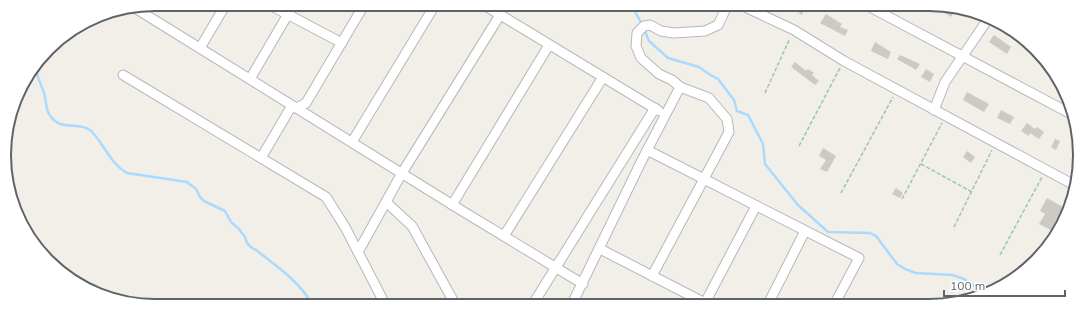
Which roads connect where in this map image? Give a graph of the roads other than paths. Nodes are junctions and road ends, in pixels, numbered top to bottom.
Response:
1 (222, 11) edge
2 (280, 11) edge
3 (290, 11) edge
4 (361, 11) edge
5 (431, 11) edge
6 (494, 11) edge
7 (725, 11) edge
8 (754, 11) edge
9 (879, 11) edge
10 (141, 12) edge
11 (287, 15) junction
12 (500, 15) junction
13 (986, 23) edge
14 (342, 43) junction
15 (549, 45) junction
16 (200, 48) junction
17 (963, 57) junction
18 (123, 75) dead end
19 (603, 77) junction
20 (250, 79) junction
21 (680, 87) junction
22 (297, 108) junction
23 (655, 108) junction
24 (934, 110) junction
25 (1066, 111) edge
26 (666, 114) junction
27 (352, 142) junction
28 (647, 150) junction
29 (262, 158) junction
30 (402, 173) junction
31 (704, 179) junction
32 (1070, 183) edge
33 (386, 202) junction
34 (452, 205) junction
35 (756, 206) junction
36 (805, 231) junction
37 (504, 236) junction
38 (600, 249) junction
39 (358, 252) junction
40 (555, 267) junction
41 (652, 276) junction
42 (583, 284) junction
43 (382, 299) edge
44 (452, 299) edge
45 (536, 299) edge
46 (575, 299) edge
47 (696, 299) edge
48 (709, 299) edge
49 (771, 299) edge
50 (837, 299) edge

1 - 16 street
2 - 11 street
3 - 11 street
4 - 14 street
5 - 27 street
6 - 12 street
7 - 21 street
8 - 24 street
9 - 17 street
10 - 16 street
11 - 14 street
11 - 20 street
12 - 15 street
12 - 30 street
13 - 17 street
14 - 22 street
15 - 19 street
15 - 34 street
16 - 20 street
17 - 24 street
17 - 25 street
18 - 29 street
19 - 23 street
19 - 37 street
20 - 22 street
21 - 26 street
21 - 31 street
22 - 27 street
22 - 29 street
23 - 26 street
23 - 40 street
24 - 32 street
26 - 28 street
27 - 30 street
28 - 31 street
28 - 38 street
29 - 39 street
30 - 33 street
30 - 34 street
31 - 35 street
31 - 41 street
33 - 39 street
33 - 44 street
34 - 37 street
35 - 36 street
35 - 48 street
36 - 49 street
36 - 50 street
37 - 40 street
38 - 41 street
38 - 42 street
39 - 43 street
40 - 42 street
40 - 45 street
41 - 47 street
42 - 46 street

